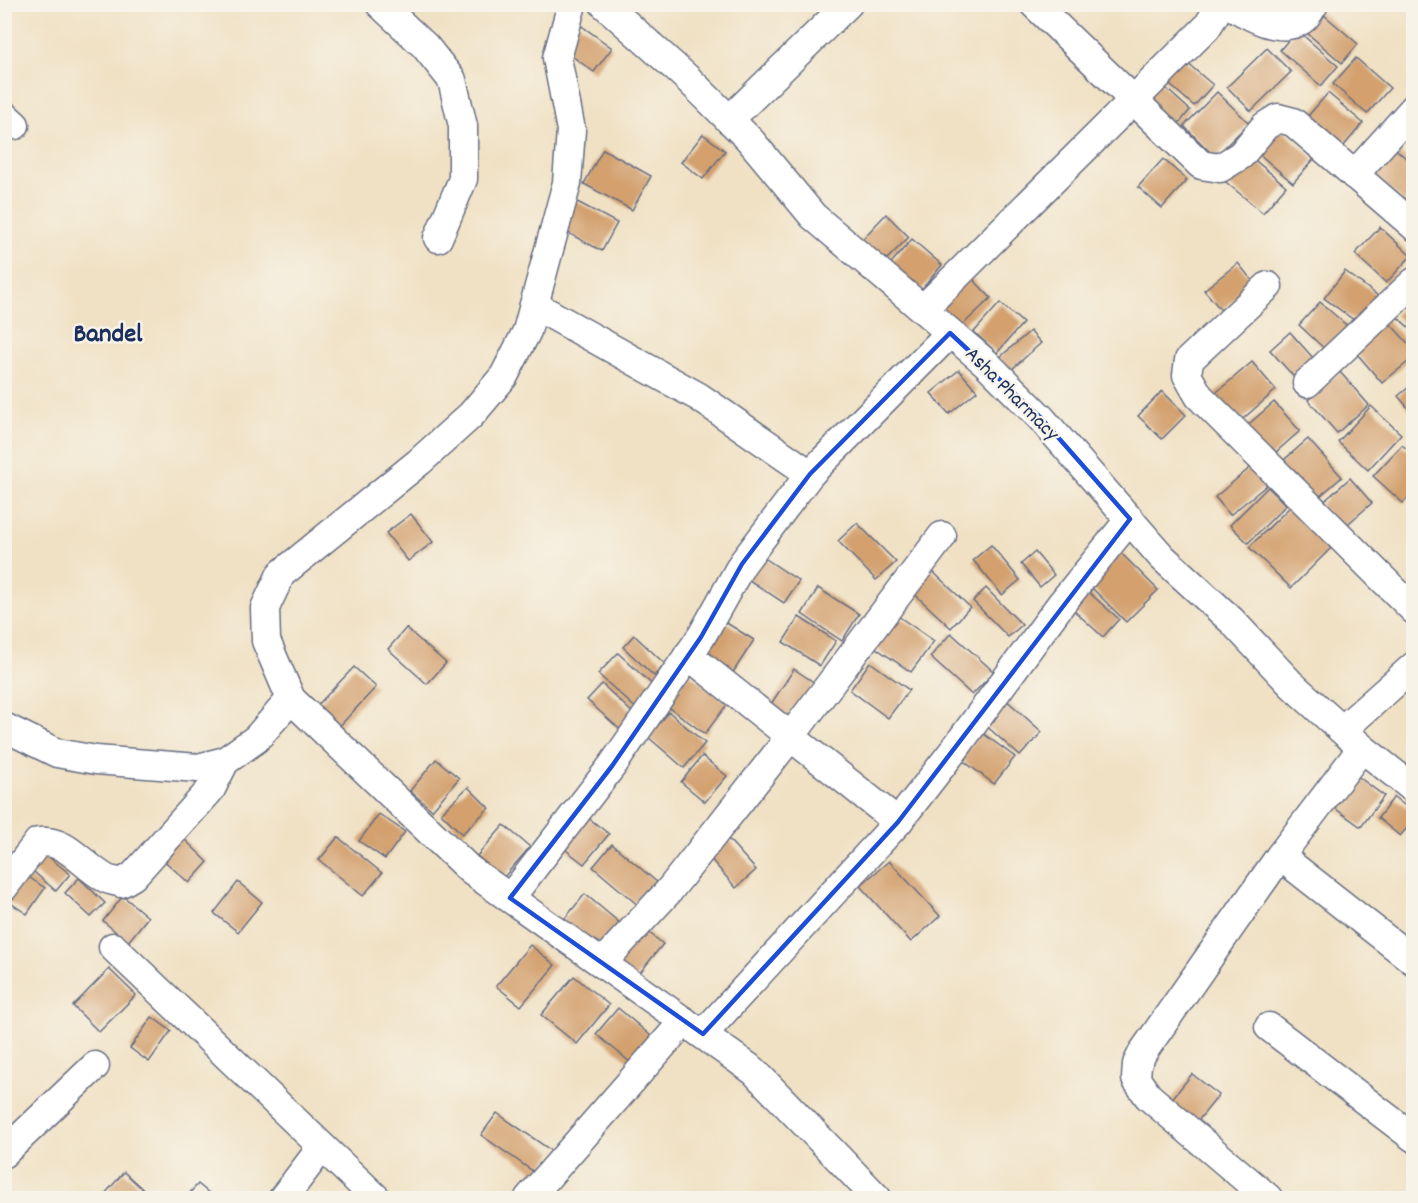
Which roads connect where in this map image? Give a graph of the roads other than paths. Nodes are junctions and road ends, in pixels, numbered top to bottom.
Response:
1 (380, 4) edge
2 (572, 4) edge
3 (604, 4) edge
4 (848, 4) edge
5 (1034, 4) edge
6 (1218, 4) edge
7 (1229, 4) edge
8 (1314, 4) edge
9 (1133, 100) junction
10 (1413, 108) edge
11 (729, 120) junction
12 (1354, 175) junction
13 (1413, 226) edge
14 (438, 238) dead end
15 (1413, 282) edge
16 (1268, 286) dead end
17 (534, 305) junction
18 (923, 309) junction
19 (950, 333) junction
20 (1307, 383) dead end
21 (810, 474) junction
22 (1130, 519) junction
23 (942, 536) dead end
24 (1413, 610) edge
25 (688, 655) junction
26 (1413, 666) edge
27 (291, 699) junction
28 (4, 727) edge
29 (790, 736) junction
30 (1352, 739) junction
31 (225, 761) junction
32 (1413, 789) edge
33 (898, 822) junction
34 (1280, 856) junction
35 (4, 887) edge
36 (510, 898) junction
37 (113, 947) dead end
38 (1413, 961) edge
39 (602, 963) junction
40 (693, 1028) junction
41 (1269, 1028) dead end
42 (95, 1066) dead end
43 (1413, 1138) edge
44 (322, 1147) junction
45 (4, 1153) edge
46 (1257, 1196) edge
47 (283, 1198) edge
48 (376, 1198) edge
49 (530, 1198) edge
50 (877, 1198) edge

1 - 14 street
2 - 17 street
3 - 11 street, Asha Pharmacy
4 - 11 street
5 - 9 street
6 - 9 street
7 - 8 street
9 - 12 street
9 - 18 street
10 - 12 street
11 - 18 street, Asha Pharmacy
12 - 13 street
15 - 20 street
16 - 24 street
17 - 21 street
17 - 27 street
18 - 19 street, Asha Pharmacy
19 - 21 street
19 - 22 street, Asha Pharmacy
21 - 25 street
22 - 30 street, Asha Pharmacy
22 - 33 street
23 - 29 street
25 - 29 street
25 - 36 street
26 - 30 street
27 - 31 street
27 - 36 street
28 - 31 street
29 - 33 street
29 - 39 street
30 - 32 street, Asha Pharmacy
30 - 34 street
31 - 35 street
33 - 40 street
34 - 38 street
34 - 46 street
36 - 39 street
37 - 44 street
39 - 40 street
40 - 49 street
40 - 50 street
41 - 43 street
42 - 45 street
44 - 47 street
44 - 48 street

